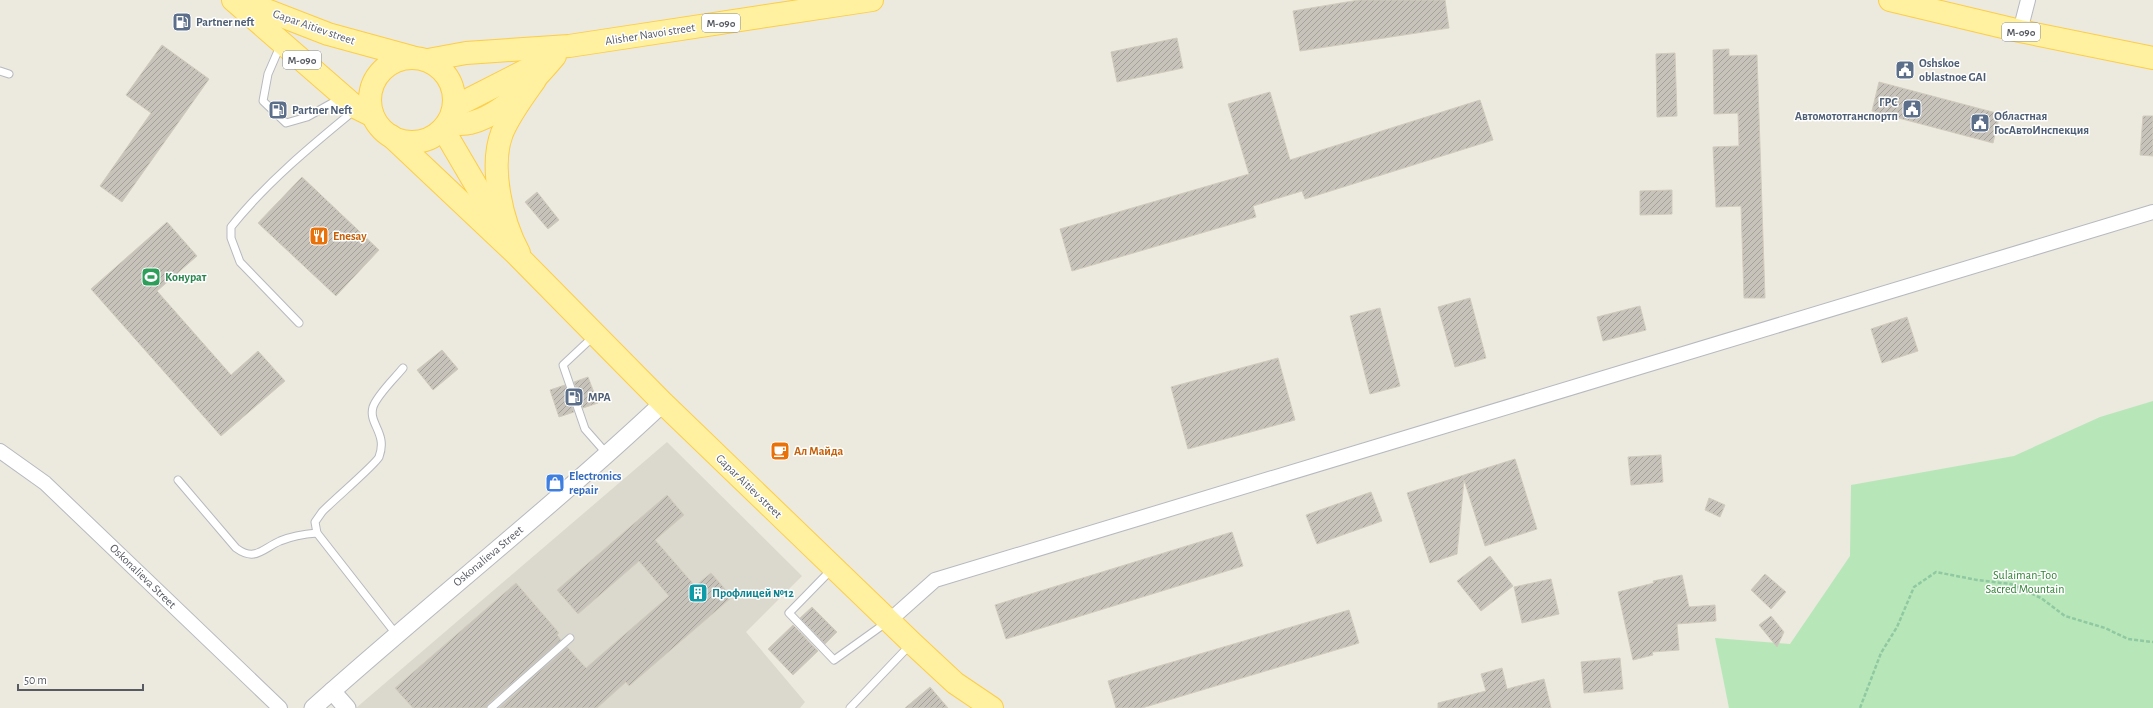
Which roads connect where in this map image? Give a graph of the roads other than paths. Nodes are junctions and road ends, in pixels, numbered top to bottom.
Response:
1 (233, 0) edge
2 (241, 0) edge
3 (872, 0) edge
4 (1890, 0) edge
5 (2028, 0) edge
6 (2020, 31) junction
7 (282, 42) junction
8 (562, 51) junction
9 (2153, 58) edge
10 (420, 59) junction
11 (0, 71) edge
12 (9, 74) dead end
13 (535, 80) junction
14 (358, 107) junction
15 (448, 120) junction
16 (391, 136) junction
17 (2153, 212) edge
18 (520, 258) junction
19 (299, 323) dead end
20 (595, 335) junction
21 (403, 368) dead end
22 (664, 403) junction
23 (0, 451) edge
24 (608, 455) junction
25 (178, 480) dead end
26 (317, 534) junction
27 (834, 568) junction
28 (889, 621) junction
29 (396, 634) junction
30 (570, 638) dead end
31 (912, 643) junction
32 (332, 691) junction
33 (280, 708) edge
34 (313, 708) edge
35 (347, 708) edge
36 (492, 708) edge
37 (850, 708) edge
38 (992, 708) edge

1 - 7 main road, Gapar Aitiev street / М-090
2 - 10 main road, Gapar Aitiev street / М-090
3 - 8 main road, Alisher Navoi street / М-090
4 - 6 main road, М-090
5 - 6 street
6 - 9 main road, М-090
7 - 14 main road, Gapar Aitiev street / М-090
7 - 14 lane
8 - 10 main road, Alisher Navoi street / М-090
8 - 13 main road
8 - 15 main road, Alisher Navoi street / М-090
10 - 14 main road, М-090
10 - 15 main road, М-090
11 - 12 lane
13 - 15 main road
13 - 18 main road
14 - 16 main road, М-090
14 - 19 lane
15 - 16 main road, М-090
15 - 18 main road, Gapar Aitiev street
16 - 18 main road, Gapar Aitiev street
17 - 28 street
18 - 20 main road, Gapar Aitiev street
20 - 22 main road, Gapar Aitiev street
20 - 24 lane
21 - 26 lane
22 - 24 street, Oskonalieva Street
22 - 27 main road, Gapar Aitiev street
23 - 33 street, Oskonalieva Street
24 - 29 street, Oskonalieva Street
25 - 26 lane
26 - 29 lane
27 - 28 main road, Gapar Aitiev street
27 - 28 lane
28 - 31 main road, Gapar Aitiev street
29 - 32 street, Oskonalieva Street
30 - 36 lane
31 - 37 lane
31 - 38 main road, Gapar Aitiev street
32 - 34 street, Oskonalieva Street
32 - 35 street

